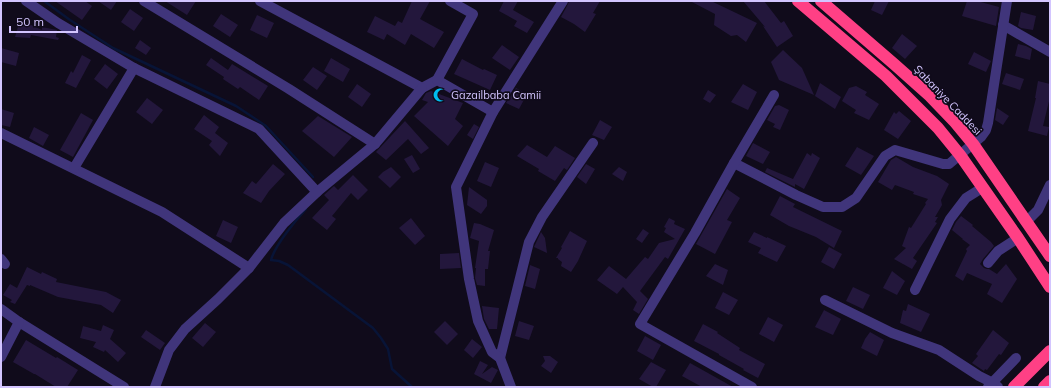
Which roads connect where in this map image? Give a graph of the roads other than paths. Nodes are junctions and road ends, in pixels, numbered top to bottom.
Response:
1 (26, 1) edge
2 (144, 1) edge
3 (450, 1) edge
4 (563, 1) edge
5 (798, 1) edge
6 (821, 1) edge
7 (1007, 1) edge
8 (265, 2) edge
9 (1003, 25) junction
10 (1050, 52) edge
11 (134, 68) junction
12 (437, 80) junction
13 (422, 88) junction
14 (774, 95) dead end
15 (493, 112) junction
16 (1, 133) edge
17 (593, 143) dead end
18 (375, 144) junction
19 (973, 144) junction
20 (960, 155) junction
21 (734, 163) junction
22 (74, 168) junction
23 (1050, 184) edge
24 (982, 188) junction
25 (317, 192) junction
26 (1027, 221) junction
27 (1018, 238) junction
28 (1050, 256) edge
29 (988, 263) dead end
30 (249, 268) junction
31 (1050, 287) edge
32 (915, 290) dead end
33 (825, 300) dead end
34 (1, 309) edge
35 (19, 322) junction
36 (1050, 351) edge
37 (1, 357) edge
38 (500, 358) junction
39 (1016, 358) dead end
40 (1050, 380) edge
41 (993, 386) edge
42 (124, 387) edge
43 (154, 387) edge
44 (511, 387) edge
45 (752, 387) edge
46 (1014, 387) edge
47 (1044, 387) edge

1 - 11 street
2 - 18 street
3 - 12 street
4 - 15 street
5 - 20 highway
6 - 19 highway, Şabaniye Caddesi
7 - 9 street
8 - 13 street
9 - 10 street
9 - 19 street
11 - 22 street
11 - 25 street
12 - 13 street
12 - 15 street
13 - 18 street
14 - 21 street
15 - 38 street
16 - 22 street
17 - 38 street
18 - 25 street
19 - 20 street
19 - 26 highway, Şabaniye Caddesi
20 - 21 street
20 - 24 highway
21 - 45 street
22 - 30 street
23 - 26 street
24 - 27 highway
24 - 32 street
25 - 30 street
26 - 28 highway, Şabaniye Caddesi
27 - 29 street
27 - 31 highway
30 - 43 street
33 - 41 street
34 - 35 street
35 - 37 street
35 - 42 street
36 - 46 highway
38 - 44 street
39 - 41 street
40 - 47 highway

